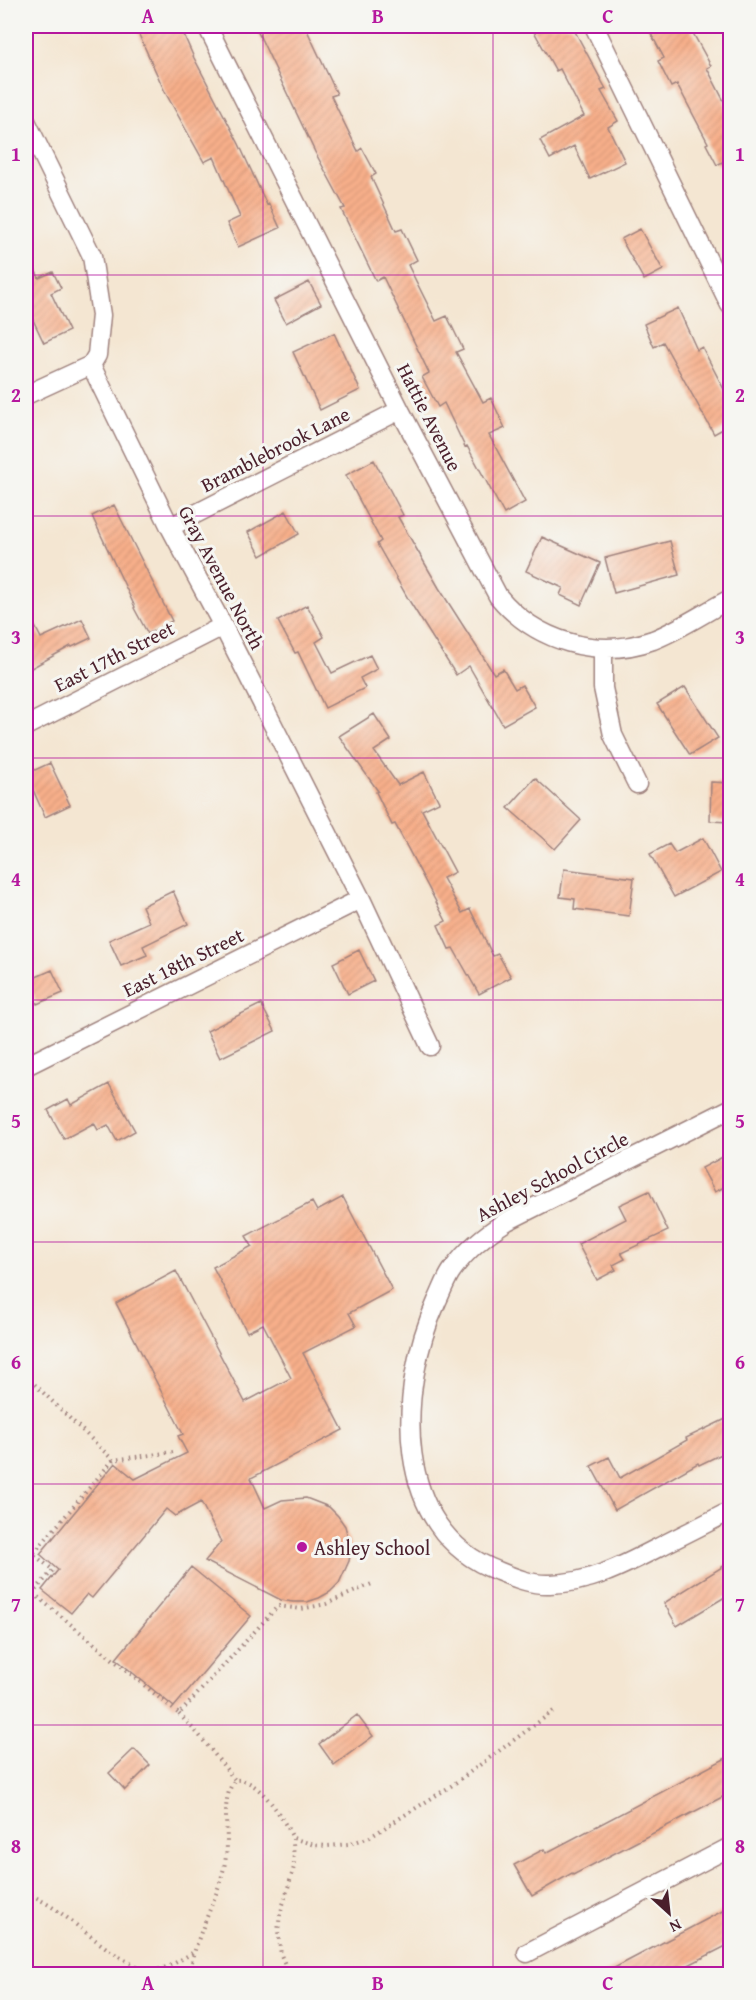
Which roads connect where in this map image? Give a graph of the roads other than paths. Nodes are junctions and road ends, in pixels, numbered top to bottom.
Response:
1 (207, 26) edge
2 (594, 26) edge
3 (26, 121) edge
4 (730, 305) edge
5 (91, 365) junction
6 (26, 395) edge
7 (400, 410) junction
8 (170, 527) junction
9 (730, 599) edge
10 (223, 626) junction
11 (603, 649) junction
12 (26, 726) edge
13 (637, 784) dead end
14 (361, 899) junction
15 (430, 1046) dead end
16 (26, 1066) edge
17 (730, 1109) edge
18 (730, 1511) edge
19 (730, 1847) edge
20 (527, 1953) dead end

1 - 7 street, Hattie Avenue
2 - 4 street
3 - 5 street
5 - 6 street
5 - 8 street, Gray Avenue North
7 - 8 street, Bramblebrook Lane
7 - 11 street, Hattie Avenue
8 - 10 street, Gray Avenue North
9 - 11 street, Hattie Avenue
10 - 12 street, East 17th Street
10 - 14 street, Gray Avenue North
11 - 13 street
14 - 15 street, Gray Avenue North
14 - 16 street, East 18th Street
17 - 18 street, Ashley School Circle
19 - 20 street

